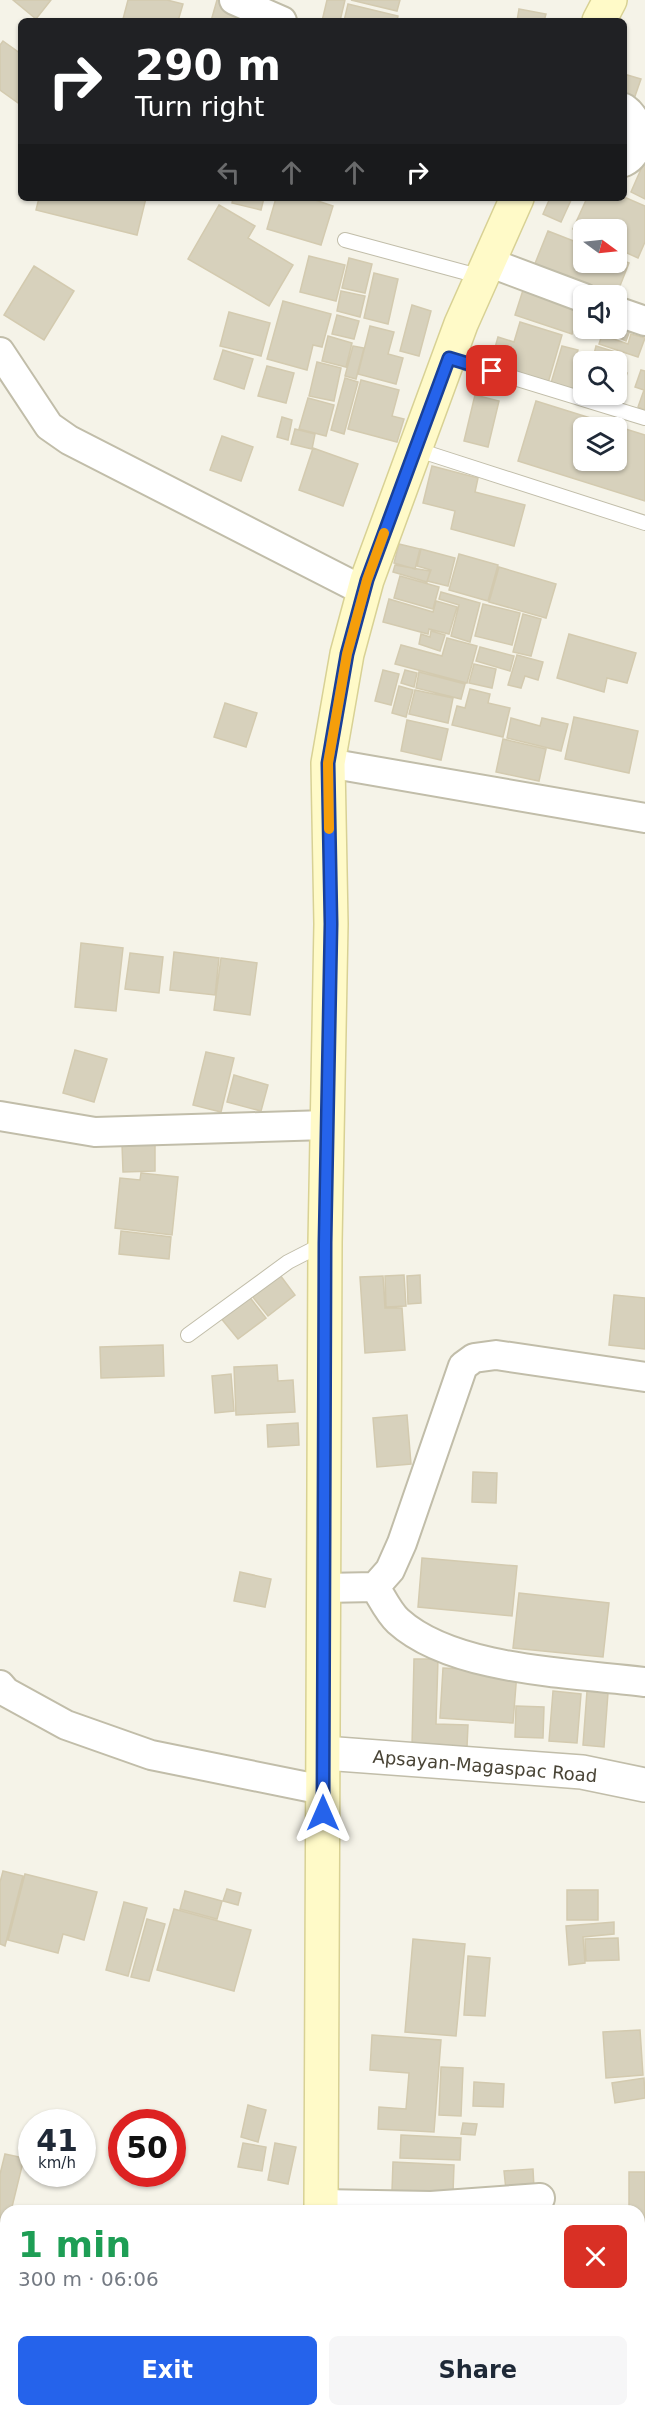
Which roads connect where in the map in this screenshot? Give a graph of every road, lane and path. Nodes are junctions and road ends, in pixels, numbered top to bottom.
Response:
1 (234, 0) edge
2 (610, 0) edge
3 (275, 18) edge
4 (601, 18) edge
5 (627, 110) edge
6 (627, 160) edge
7 (516, 201) edge
8 (345, 240) dead end
9 (485, 270) junction
10 (573, 295) edge
11 (627, 315) edge
12 (645, 321) edge
13 (0, 352) edge
14 (449, 358) junction
15 (645, 418) edge
16 (415, 449) junction
17 (645, 523) edge
18 (364, 591) junction
19 (328, 763) junction
20 (645, 819) edge
21 (0, 1116) edge
22 (326, 1125) junction
23 (325, 1243) junction
24 (188, 1335) dead end
25 (645, 1377) edge
26 (375, 1587) junction
27 (323, 1588) junction
28 (645, 1682) edge
29 (0, 1685) edge
30 (324, 1753) junction
31 (645, 1785) edge
32 (324, 1790) junction
33 (540, 2198) dead end
34 (321, 2205) edge
35 (445, 2205) edge

1 - 3 street
2 - 4 main road
5 - 6 street
7 - 9 main road
8 - 9 lane
9 - 10 street
9 - 14 main road
11 - 12 street
13 - 18 street
14 - 15 lane
14 - 16 main road
16 - 17 lane
16 - 18 main road
18 - 19 main road
19 - 20 street
19 - 22 main road
21 - 22 street
22 - 23 main road
23 - 24 lane
23 - 27 main road
25 - 26 street
26 - 27 street
26 - 28 street
27 - 30 main road
29 - 32 street
30 - 31 street, Apsayan-Magaspac Road
30 - 32 main road
32 - 34 main road
33 - 35 street

